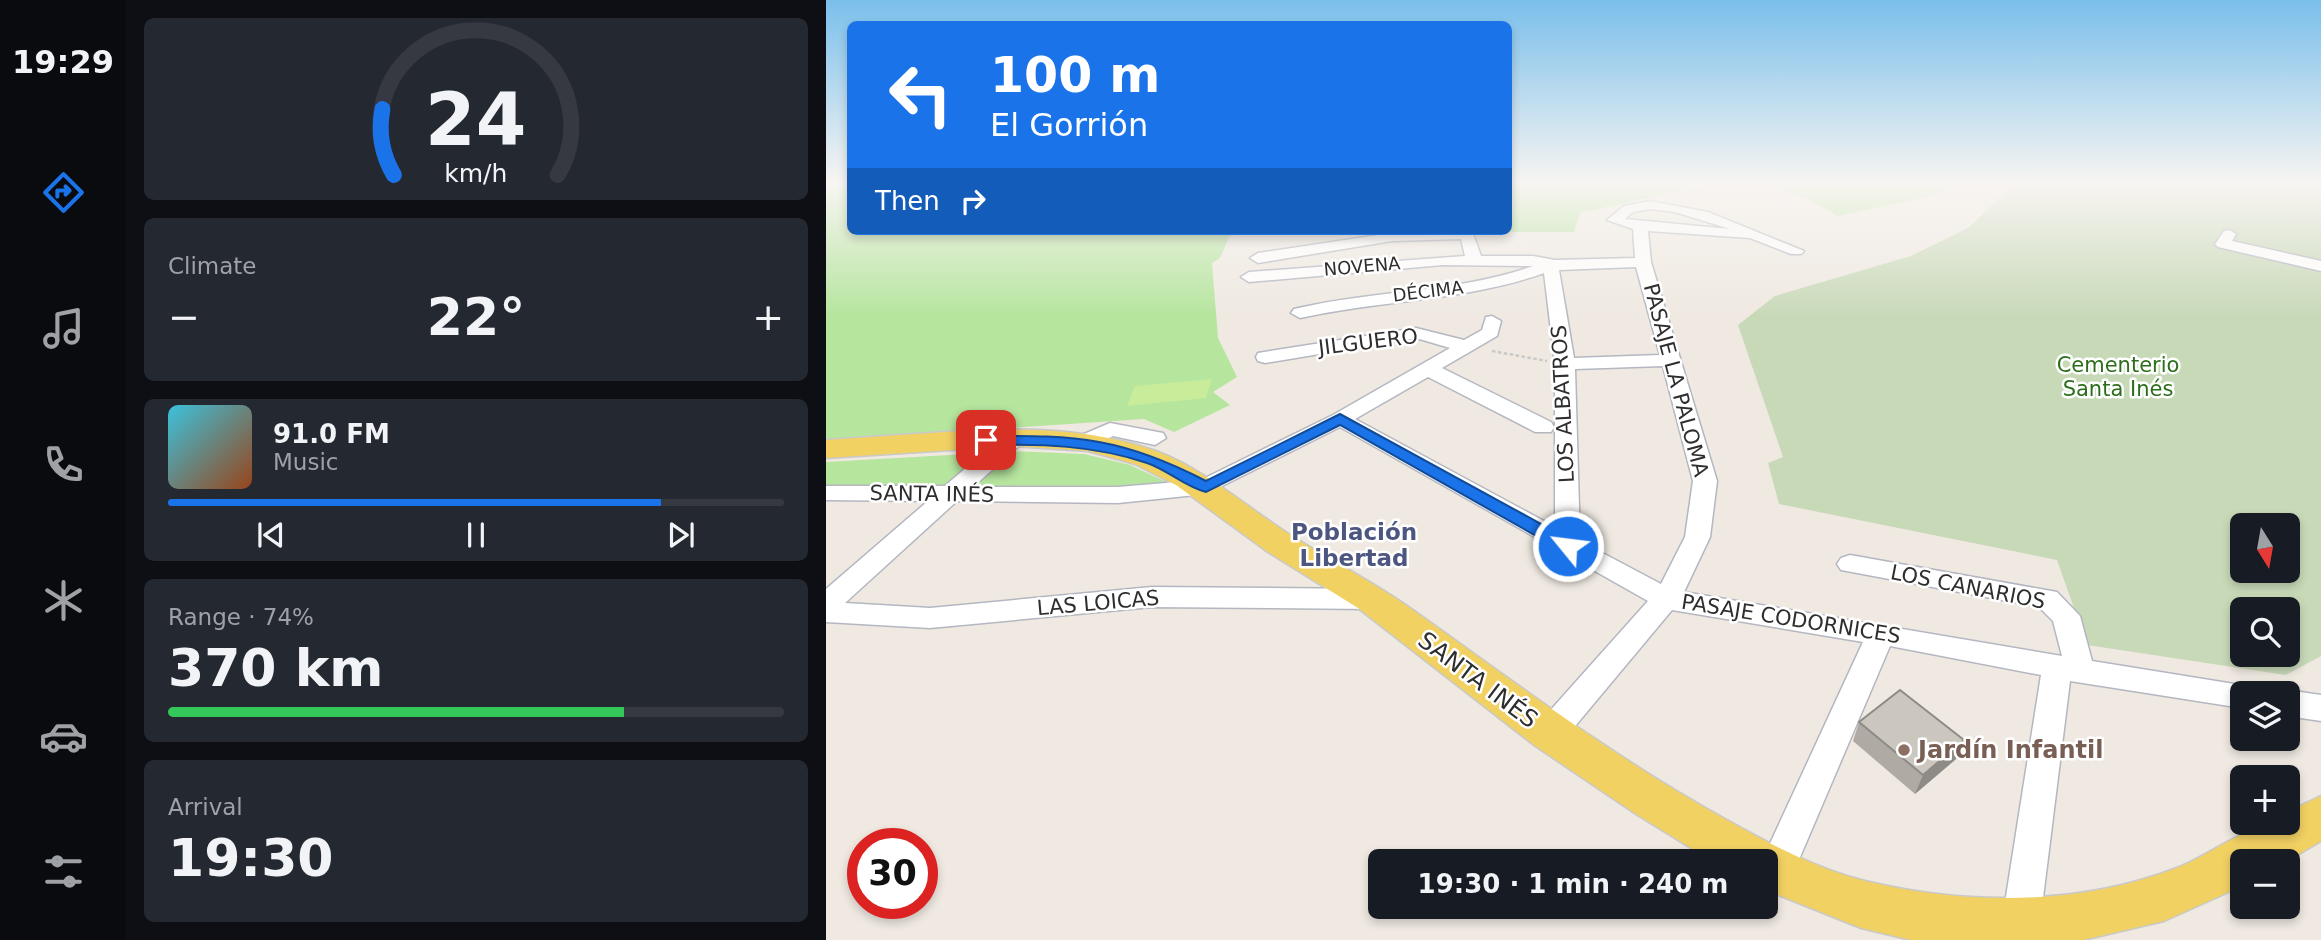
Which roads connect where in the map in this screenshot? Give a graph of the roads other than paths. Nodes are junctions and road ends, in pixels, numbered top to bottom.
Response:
1 (1640, 227) edge
2 (1653, 228) edge
3 (1733, 228) edge
4 (1747, 234) junction
5 (2229, 234) dead end
6 (1442, 235) edge
7 (1467, 235) edge
8 (1796, 251) dead end
9 (1258, 258) dead end
10 (1474, 260) junction
11 (1643, 262) junction
12 (1555, 265) junction
13 (2321, 265) edge
14 (1249, 277) dead end
15 (1300, 313) dead end
16 (1492, 321) dead end
17 (1469, 347) junction
18 (1265, 357) dead end
19 (1672, 360) junction
20 (1565, 364) junction
21 (1428, 369) junction
22 (1340, 419) junction
23 (1543, 427) dead end
24 (1155, 438) dead end
25 (1013, 439) junction
26 (1085, 442) junction
27 (826, 449) edge
28 (1206, 487) junction
29 (826, 493) edge
30 (946, 495) junction
31 (1568, 546) junction
32 (1850, 564) dead end
33 (1371, 599) junction
34 (1667, 599) junction
35 (826, 604) edge
36 (826, 612) edge
37 (1881, 634) junction
38 (2068, 668) junction
39 (2230, 694) edge
40 (2300, 705) edge
41 (2321, 708) edge
42 (1550, 733) junction
43 (2321, 817) edge
44 (1734, 849) edge
45 (1774, 849) edge
46 (2264, 849) edge
47 (2230, 867) edge
48 (1778, 871) edge
49 (2021, 922) junction

1 - 11 street, PASAJE LA PALOMA
2 - 4 street
3 - 4 street
4 - 8 street
5 - 13 street
6 - 9 street
7 - 10 street
10 - 12 street, NOVENA
10 - 14 street, NOVENA
11 - 12 street, NOVENA
11 - 19 street, PASAJE LA PALOMA
12 - 15 street, DÉCIMA
12 - 20 street, LOS ALBATROS
16 - 17 street
17 - 18 street, JILGUERO
17 - 21 street
19 - 20 street
19 - 34 street, PASAJE LA PALOMA
20 - 31 street, LOS ALBATROS
21 - 22 street
21 - 23 street
22 - 28 street
22 - 31 street, PASAJE CODORNICES
24 - 26 street
25 - 26 main road, SANTA INÉS
25 - 27 main road, SANTA INÉS
25 - 30 street
26 - 28 main road, SANTA INÉS
28 - 30 street, SANTA INÉS
28 - 33 main road, SANTA INÉS
29 - 30 street, SANTA INÉS
30 - 35 street
31 - 34 street, PASAJE CODORNICES
32 - 38 street, LOS CANARIOS
33 - 36 street, LAS LOICAS
33 - 42 main road, SANTA INÉS
34 - 37 street, PASAJE CODORNICES
34 - 42 street, PASAJE LA PALOMA
37 - 38 street, PASAJE CODORNICES
37 - 45 street
38 - 39 street, PASAJE CODORNICES
38 - 49 street, LOS CANARIOS
40 - 41 street
42 - 44 main road, SANTA INÉS
43 - 46 main road, SANTA INÉS
47 - 49 main road, SANTA INÉS
48 - 49 main road, SANTA INÉS

